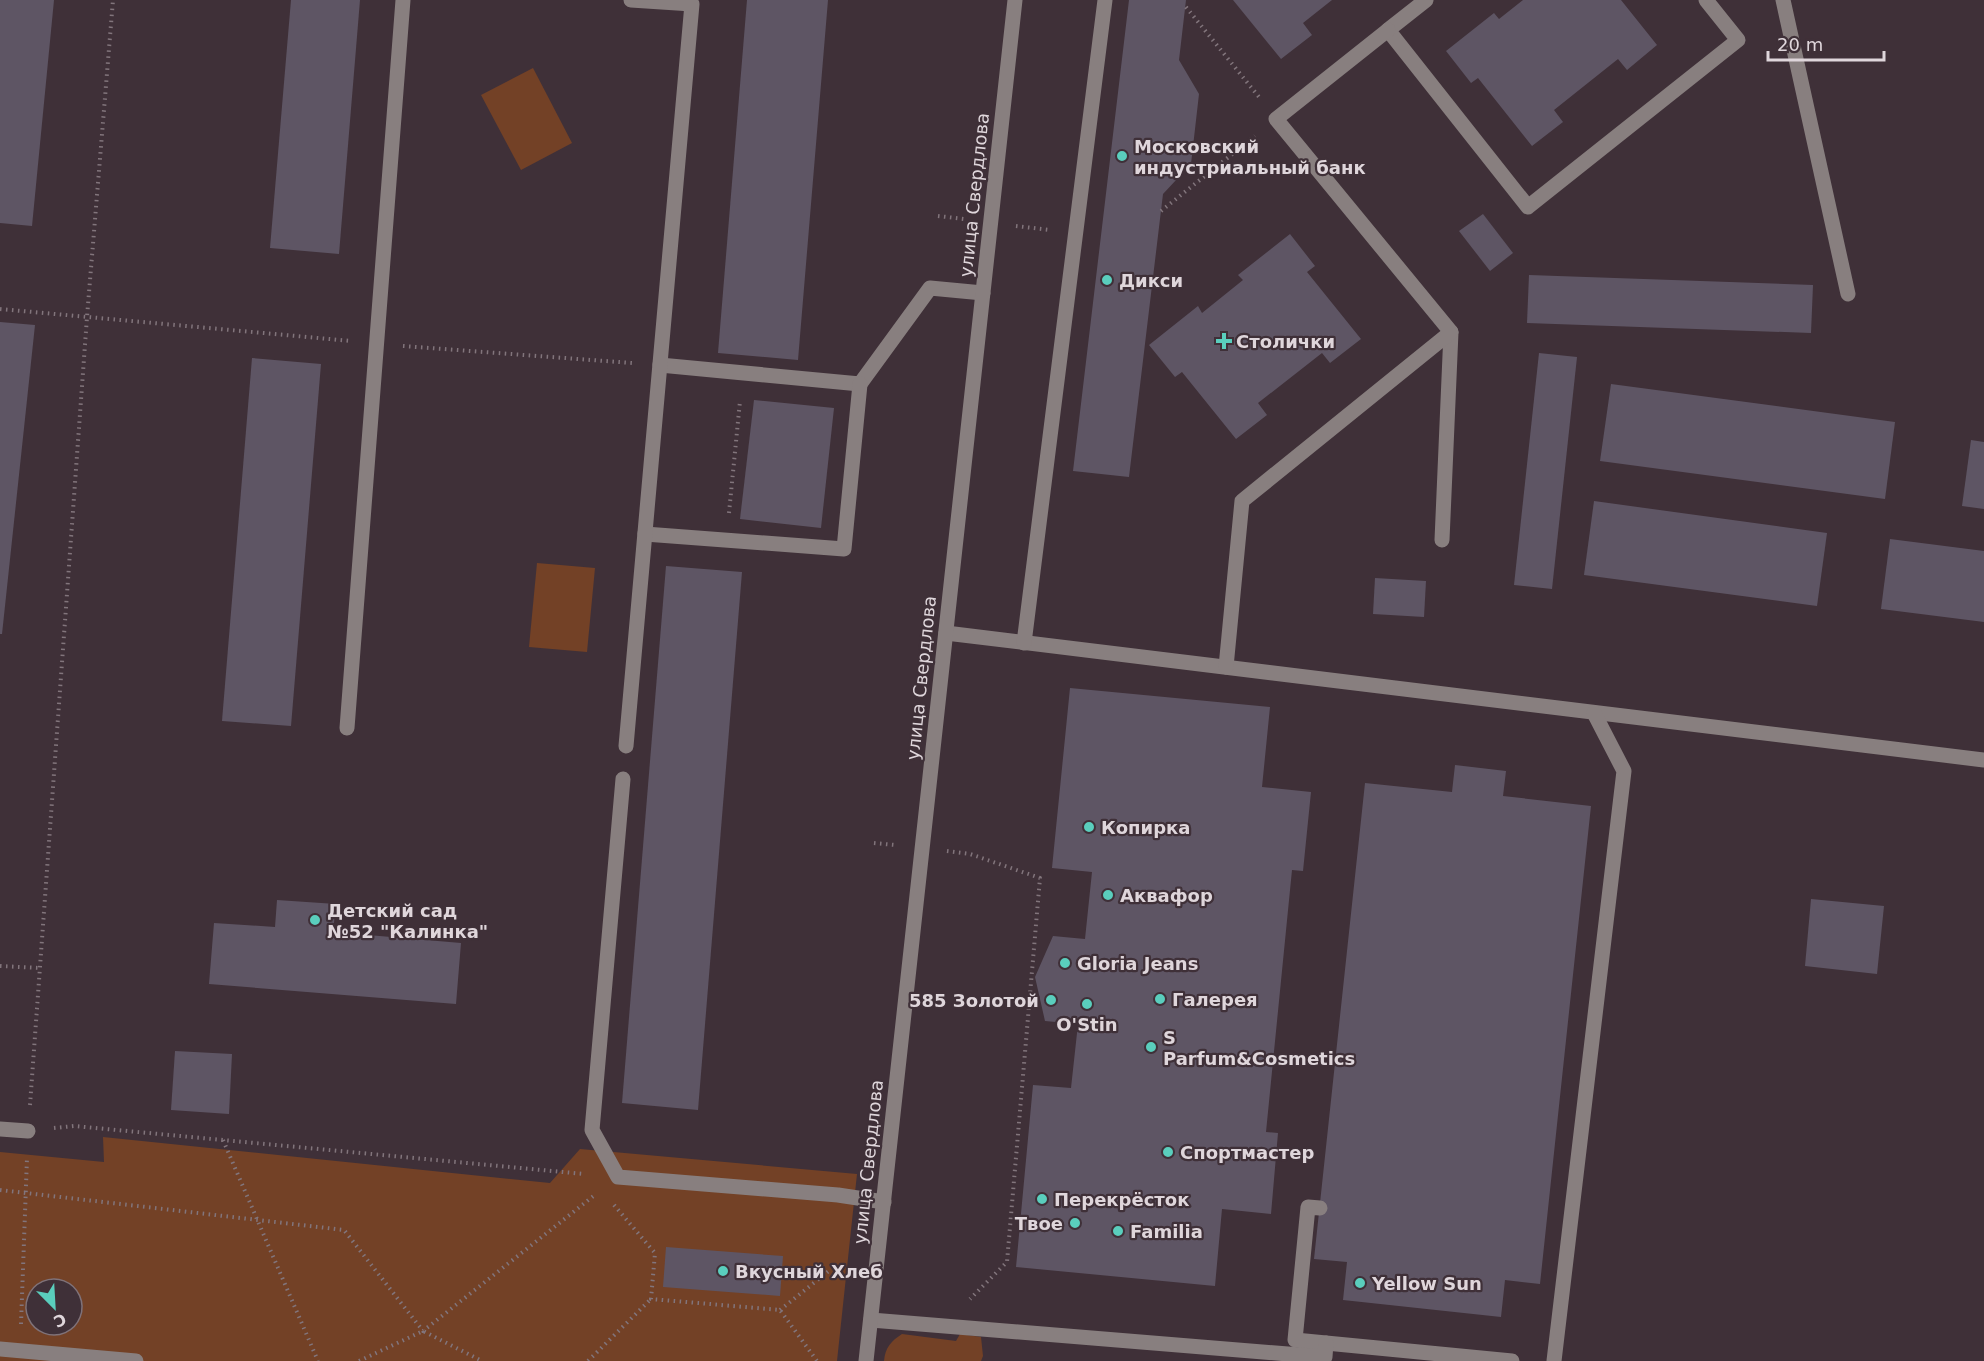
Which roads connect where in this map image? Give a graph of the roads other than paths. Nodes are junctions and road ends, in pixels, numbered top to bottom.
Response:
1 (403, 0) edge
2 (631, 0) edge
3 (1014, 0) edge
4 (1104, 0) edge
5 (1426, 0) edge
6 (1706, 0) edge
7 (1783, 0) edge
8 (1388, 30) junction
9 (983, 293) junction
10 (1848, 294) dead end
11 (1451, 332) junction
12 (660, 365) junction
13 (861, 384) junction
14 (645, 534) junction
15 (1442, 540) dead end
16 (946, 633) junction
17 (1024, 643) junction
18 (1226, 667) junction
19 (1594, 713) junction
20 (347, 728) dead end
21 (626, 746) dead end
22 (1984, 760) edge
23 (623, 779) dead end
24 (0, 1129) edge
25 (28, 1131) road end
26 (884, 1202) junction
27 (1320, 1208) dead end
28 (871, 1320) junction
29 (1326, 1343) junction
30 (0, 1349) edge
31 (136, 1361) edge
32 (866, 1361) edge
33 (1512, 1361) edge
34 (1554, 1361) edge

1 - 20 street
2 - 12 street
3 - 9 street, улица Свердлова
4 - 17 street
5 - 8 street
6 - 8 street
7 - 10 street
8 - 11 street
9 - 13 street
9 - 16 street, улица Свердлова
11 - 15 street
11 - 18 street
12 - 13 street
12 - 14 street
13 - 14 street
14 - 21 street
16 - 17 street
16 - 26 street, улица Свердлова
17 - 18 street
18 - 19 street
19 - 22 street
19 - 34 street
23 - 26 street
24 - 25 street
26 - 28 street, улица Свердлова
27 - 29 street
28 - 29 street
28 - 32 street, улица Свердлова
29 - 33 street
30 - 31 street

